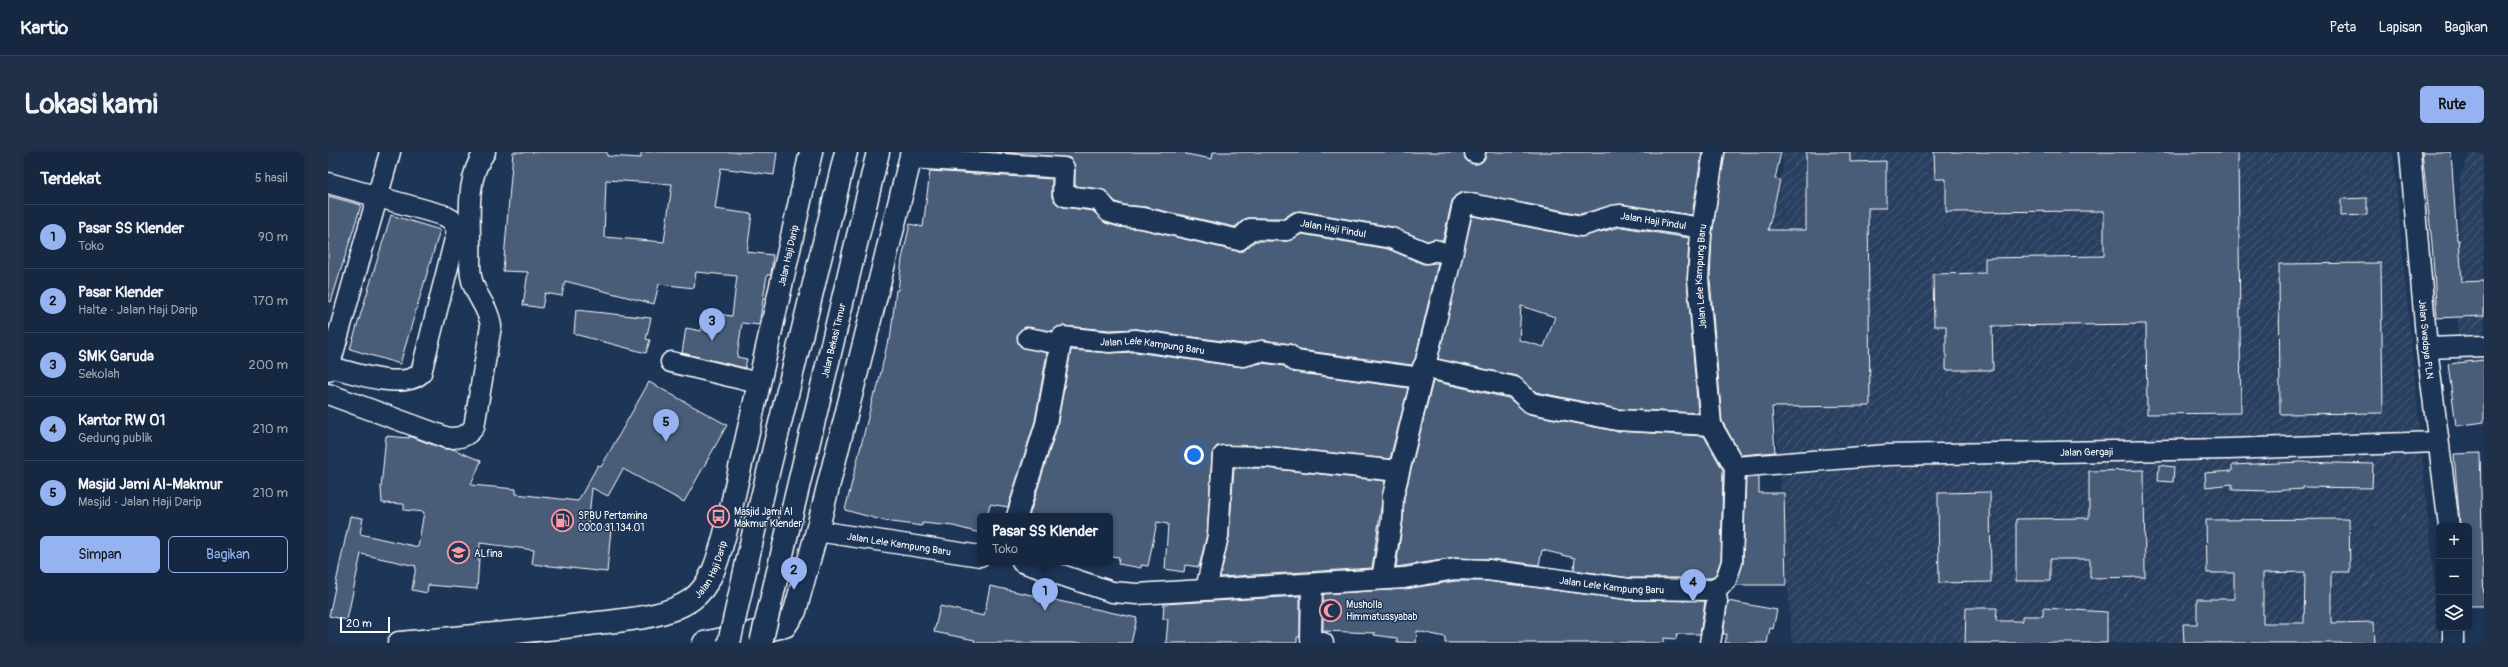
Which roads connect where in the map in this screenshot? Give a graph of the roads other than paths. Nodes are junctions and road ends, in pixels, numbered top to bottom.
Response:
1 (390, 152) edge
2 (485, 152) edge
3 (811, 152) edge
4 (846, 152) edge
5 (878, 152) edge
6 (1714, 152) edge
7 (2410, 152) edge
8 (911, 155) edge
9 (328, 183) edge
10 (377, 198) junction
11 (1702, 228) junction
12 (1452, 255) junction
13 (1028, 338) dead end
14 (1060, 344) junction
15 (2484, 346) edge
16 (2427, 348) junction
17 (671, 362) dead end
18 (328, 368) edge
19 (1422, 373) junction
20 (758, 383) junction
21 (328, 394) edge
22 (1711, 425) junction
23 (2438, 442) junction
24 (1735, 467) junction
25 (1398, 471) junction
26 (1018, 513) edge
27 (2449, 523) edge
28 (818, 531) junction
29 (977, 556) edge
30 (1032, 565) edge
31 (1382, 579) junction
32 (1312, 584) junction
33 (1206, 588) junction
34 (1715, 590) junction
35 (2453, 631) edge
36 (1317, 641) edge
37 (399, 643) edge
38 (704, 643) edge
39 (729, 643) edge
40 (761, 643) edge
41 (1710, 643) edge
42 (2453, 643) edge

1 - 10 street
2 - 21 street
3 - 20 main road, Jalan Haji Darip
4 - 39 main road, bridge
5 - 40 main road, Jalan Bekasi Timur, bridge
6 - 11 street, Jalan Lele Kampung Baru
7 - 16 street, Jalan Swadaya PLN
8 - 12 street, Jalan Haji Pindul
8 - 28 main road
9 - 10 street
10 - 18 street
10 - 18 street
11 - 12 street, Jalan Haji Pindul
11 - 22 street, Jalan Lele Kampung Baru
12 - 19 street
13 - 14 street
14 - 19 street, Jalan Lele Kampung Baru
14 - 26 street
15 - 16 street
16 - 23 street, Jalan Swadaya PLN
17 - 20 street
19 - 22 street, Jalan Lele Kampung Baru
19 - 25 street
20 - 37 main road, Jalan Haji Darip
22 - 24 street, Jalan Lele Kampung Baru
23 - 24 street, Jalan Gergaji
23 - 27 street, Jalan Swadaya PLN
24 - 34 street
25 - 31 street
25 - 33 street
28 - 29 street, Jalan Lele Kampung Baru
28 - 38 main road
30 - 33 street, Jalan Lele Kampung Baru
31 - 32 street, Jalan Lele Kampung Baru
31 - 34 street, Jalan Lele Kampung Baru
32 - 33 street, Jalan Lele Kampung Baru
32 - 36 street
34 - 41 street
35 - 42 street

